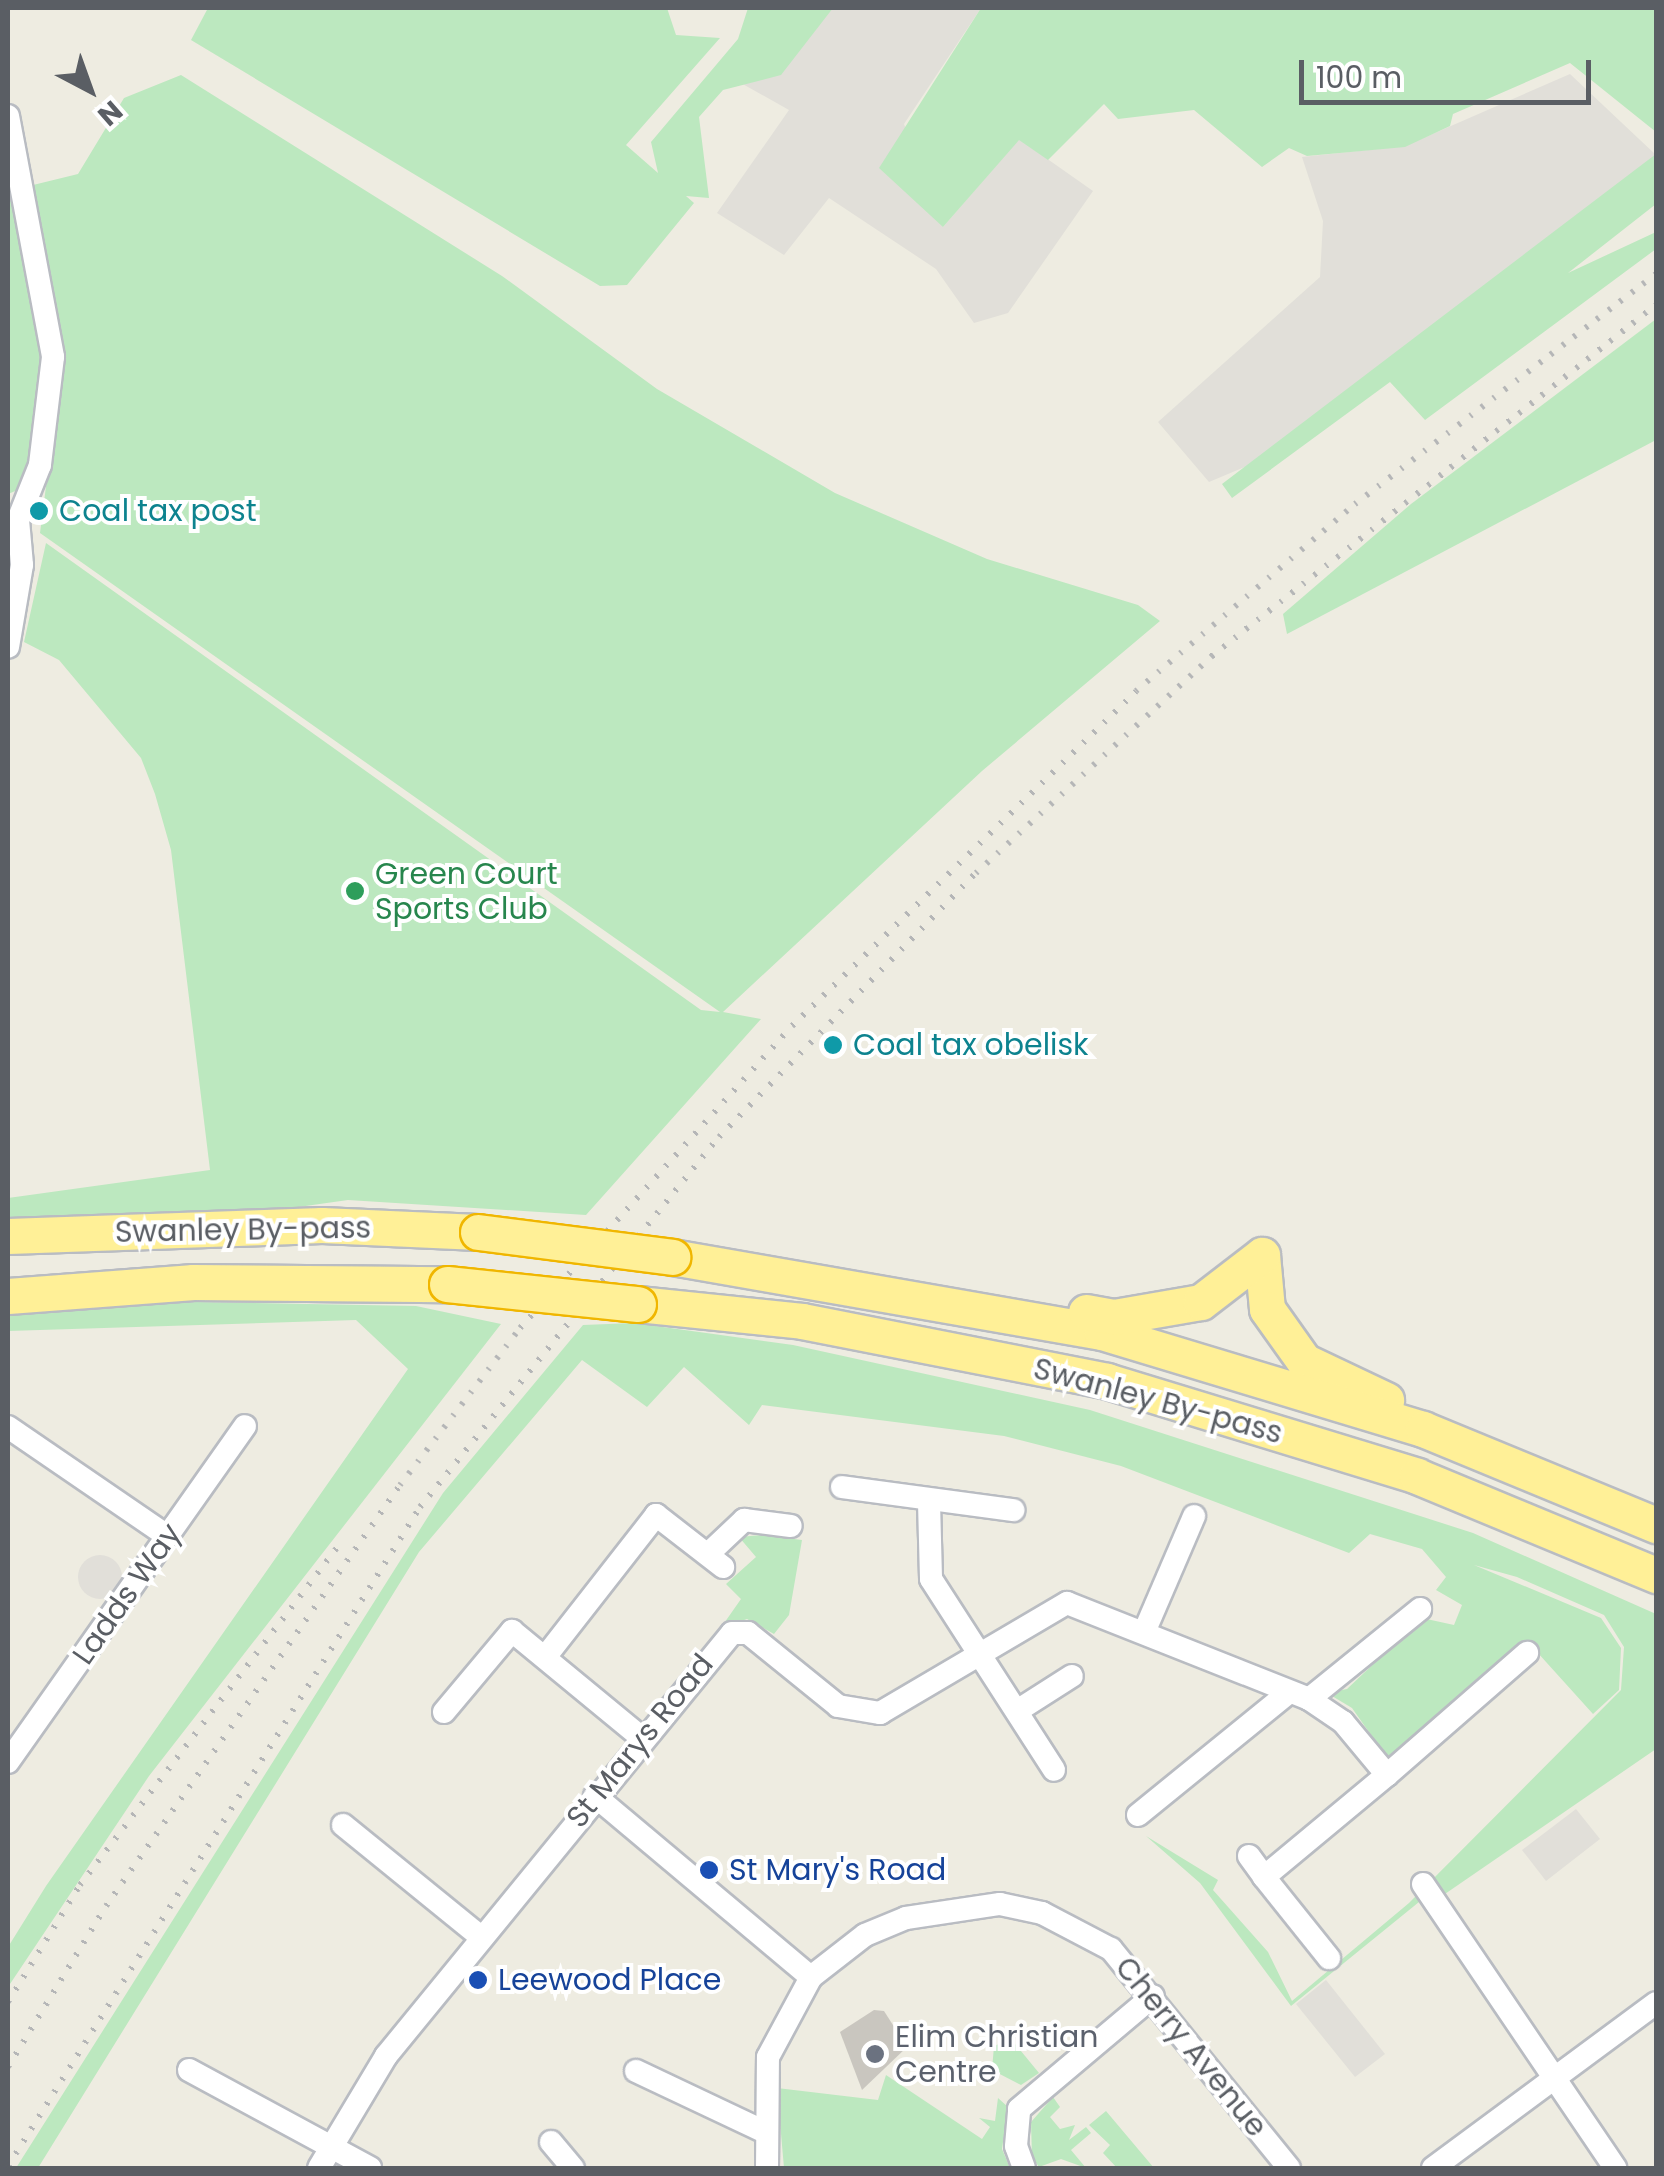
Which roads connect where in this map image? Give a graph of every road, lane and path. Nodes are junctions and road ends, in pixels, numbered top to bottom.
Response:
1 (8, 116) edge
2 (13, 517) edge
3 (8, 647) edge
4 (8, 1236) edge
5 (688, 1259) junction
6 (8, 1296) edge
7 (245, 1426) dead end
8 (8, 1427) edge
9 (842, 1487) dead end
10 (929, 1502) junction
11 (1599, 1502) junction
12 (1013, 1510) dead end
13 (1194, 1516) dead end
14 (1656, 1525) edge
15 (791, 1526) dead end
16 (168, 1536) junction
17 (1656, 1575) edge
18 (1420, 1609) dead end
19 (1146, 1630) junction
20 (980, 1652) junction
21 (1527, 1654) dead end
22 (546, 1656) junction
23 (1072, 1676) dead end
24 (1299, 1696) junction
25 (444, 1712) dead end
26 (1017, 1712) junction
27 (642, 1738) junction
28 (8, 1762) edge
29 (1054, 1770) dead end
30 (1386, 1775) junction
31 (596, 1796) junction
32 (1138, 1816) dead end
33 (343, 1825) dead end
34 (1249, 1856) dead end
35 (1264, 1877) junction
36 (1423, 1884) dead end
37 (482, 1938) junction
38 (1328, 1958) dead end
39 (811, 1978) junction
40 (1153, 1996) junction
41 (1656, 2004) edge
42 (189, 2070) dead end
43 (636, 2071) dead end
44 (1557, 2074) junction
45 (761, 2130) junction
46 (551, 2142) dead end
47 (324, 2158) edge
48 (370, 2168) edge
49 (573, 2168) edge
50 (767, 2168) edge
51 (1024, 2168) edge
52 (1289, 2168) edge
53 (1433, 2168) edge
54 (1616, 2168) edge

1 - 2 street
2 - 3 street
4 - 5 highway, Swanley By-pass, bridge
5 - 11 highway, Swanley By-pass
5 - 11 highway
6 - 17 highway, Swanley By-pass, bridge
7 - 16 street, Ladds Way
8 - 16 street
9 - 10 street
10 - 12 street
10 - 20 street
11 - 14 highway, Swanley By-pass
13 - 19 street
15 - 22 street
16 - 28 street, Ladds Way
18 - 24 street
19 - 20 street, St Marys Road
19 - 24 street, St Marys Road
20 - 26 street
20 - 27 street, St Marys Road
21 - 30 street
22 - 25 street
22 - 27 street
23 - 26 street
24 - 30 street, St Marys Road
24 - 32 street
26 - 29 street
27 - 31 street, St Marys Road
30 - 35 street
31 - 37 street, St Marys Road
31 - 39 street
33 - 37 street
34 - 35 street
35 - 38 street
36 - 44 street
37 - 47 street, St Marys Road
39 - 40 street, Cherry Avenue
39 - 45 street, Cherry Avenue
40 - 51 street
40 - 52 street, Cherry Avenue
41 - 44 street
42 - 47 street
43 - 45 street
44 - 53 street
44 - 54 street
45 - 50 street, Cherry Avenue
46 - 49 street
47 - 48 street

